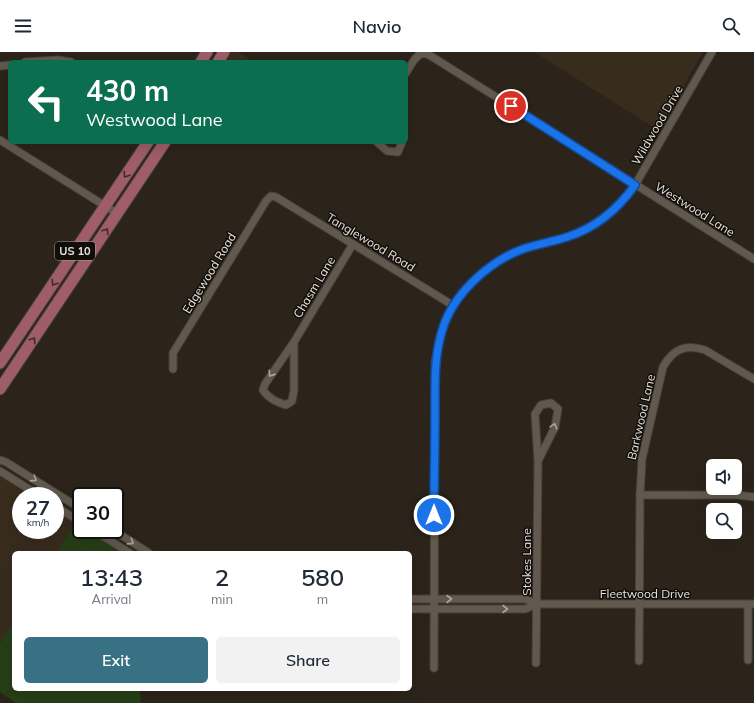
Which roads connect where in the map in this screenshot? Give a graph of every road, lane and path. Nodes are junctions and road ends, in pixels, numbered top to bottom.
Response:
1 (712, 52) edge
2 (408, 70) edge
3 (0, 140) edge
4 (147, 144) edge
5 (164, 144) edge
6 (379, 144) edge
7 (401, 144) edge
8 (635, 185) junction
9 (276, 197) joint
10 (105, 206) junction
11 (118, 214) junction
12 (353, 244) junction
13 (754, 259) edge
14 (454, 306) junction
15 (294, 342) junction
16 (0, 363) edge
17 (173, 369) dead end
18 (754, 379) edge
19 (0, 389) edge
20 (0, 460) edge
21 (538, 461) junction
22 (0, 471) edge
23 (26, 487) edge
24 (640, 495) junction
25 (754, 497) edge
26 (72, 503) edge
27 (124, 537) edge
28 (107, 539) edge
29 (127, 551) edge
30 (146, 551) edge
31 (412, 599) edge
32 (434, 599) junction
33 (537, 604) junction
34 (640, 604) junction
35 (751, 604) edge
36 (412, 609) edge
37 (434, 610) junction
38 (748, 660) dead end
39 (639, 661) dead end
40 (536, 663) dead end
41 (434, 668) dead end

1 - 8 street, Wildwood Drive
2 - 8 street, Westwood Lane
3 - 10 street
4 -> 10 main road, US 10
5 - 11 main road, US 10
6 - 7 street
8 - 13 street, Westwood Lane
8 - 14 street, Wildwood Drive
9 - 12 street, Tanglewood Road
9 - 17 street, Edgewood Road
10 - 11 street
10 -> 16 main road, US 10
19 -> 11 main road, US 10
12 - 14 street, Tanglewood Road
12 - 15 street, Chasm Lane
14 - 32 street, Wildwood Drive
15 -> 15 street, Chasm Lane
18 - 24 street, Barkwood Lane
20 -> 26 street
21 -> 21 street, Stokes Lane
21 - 33 street, Stokes Lane
22 - 23 street
24 - 25 street
24 - 34 street, Barkwood Lane
27 -> 30 street
28 - 29 street
31 - 32 street, Fleetwood Drive
32 -> 33 street, Fleetwood Drive
32 - 37 street, Wildwood Drive
33 - 34 street, Fleetwood Drive
37 -> 33 street, Fleetwood Drive
33 - 40 street, Stokes Lane
34 - 35 street, Fleetwood Drive
34 - 39 street, Barkwood Lane
35 - 38 street
36 - 37 street, Fleetwood Drive
37 - 41 street, Wildwood Drive

